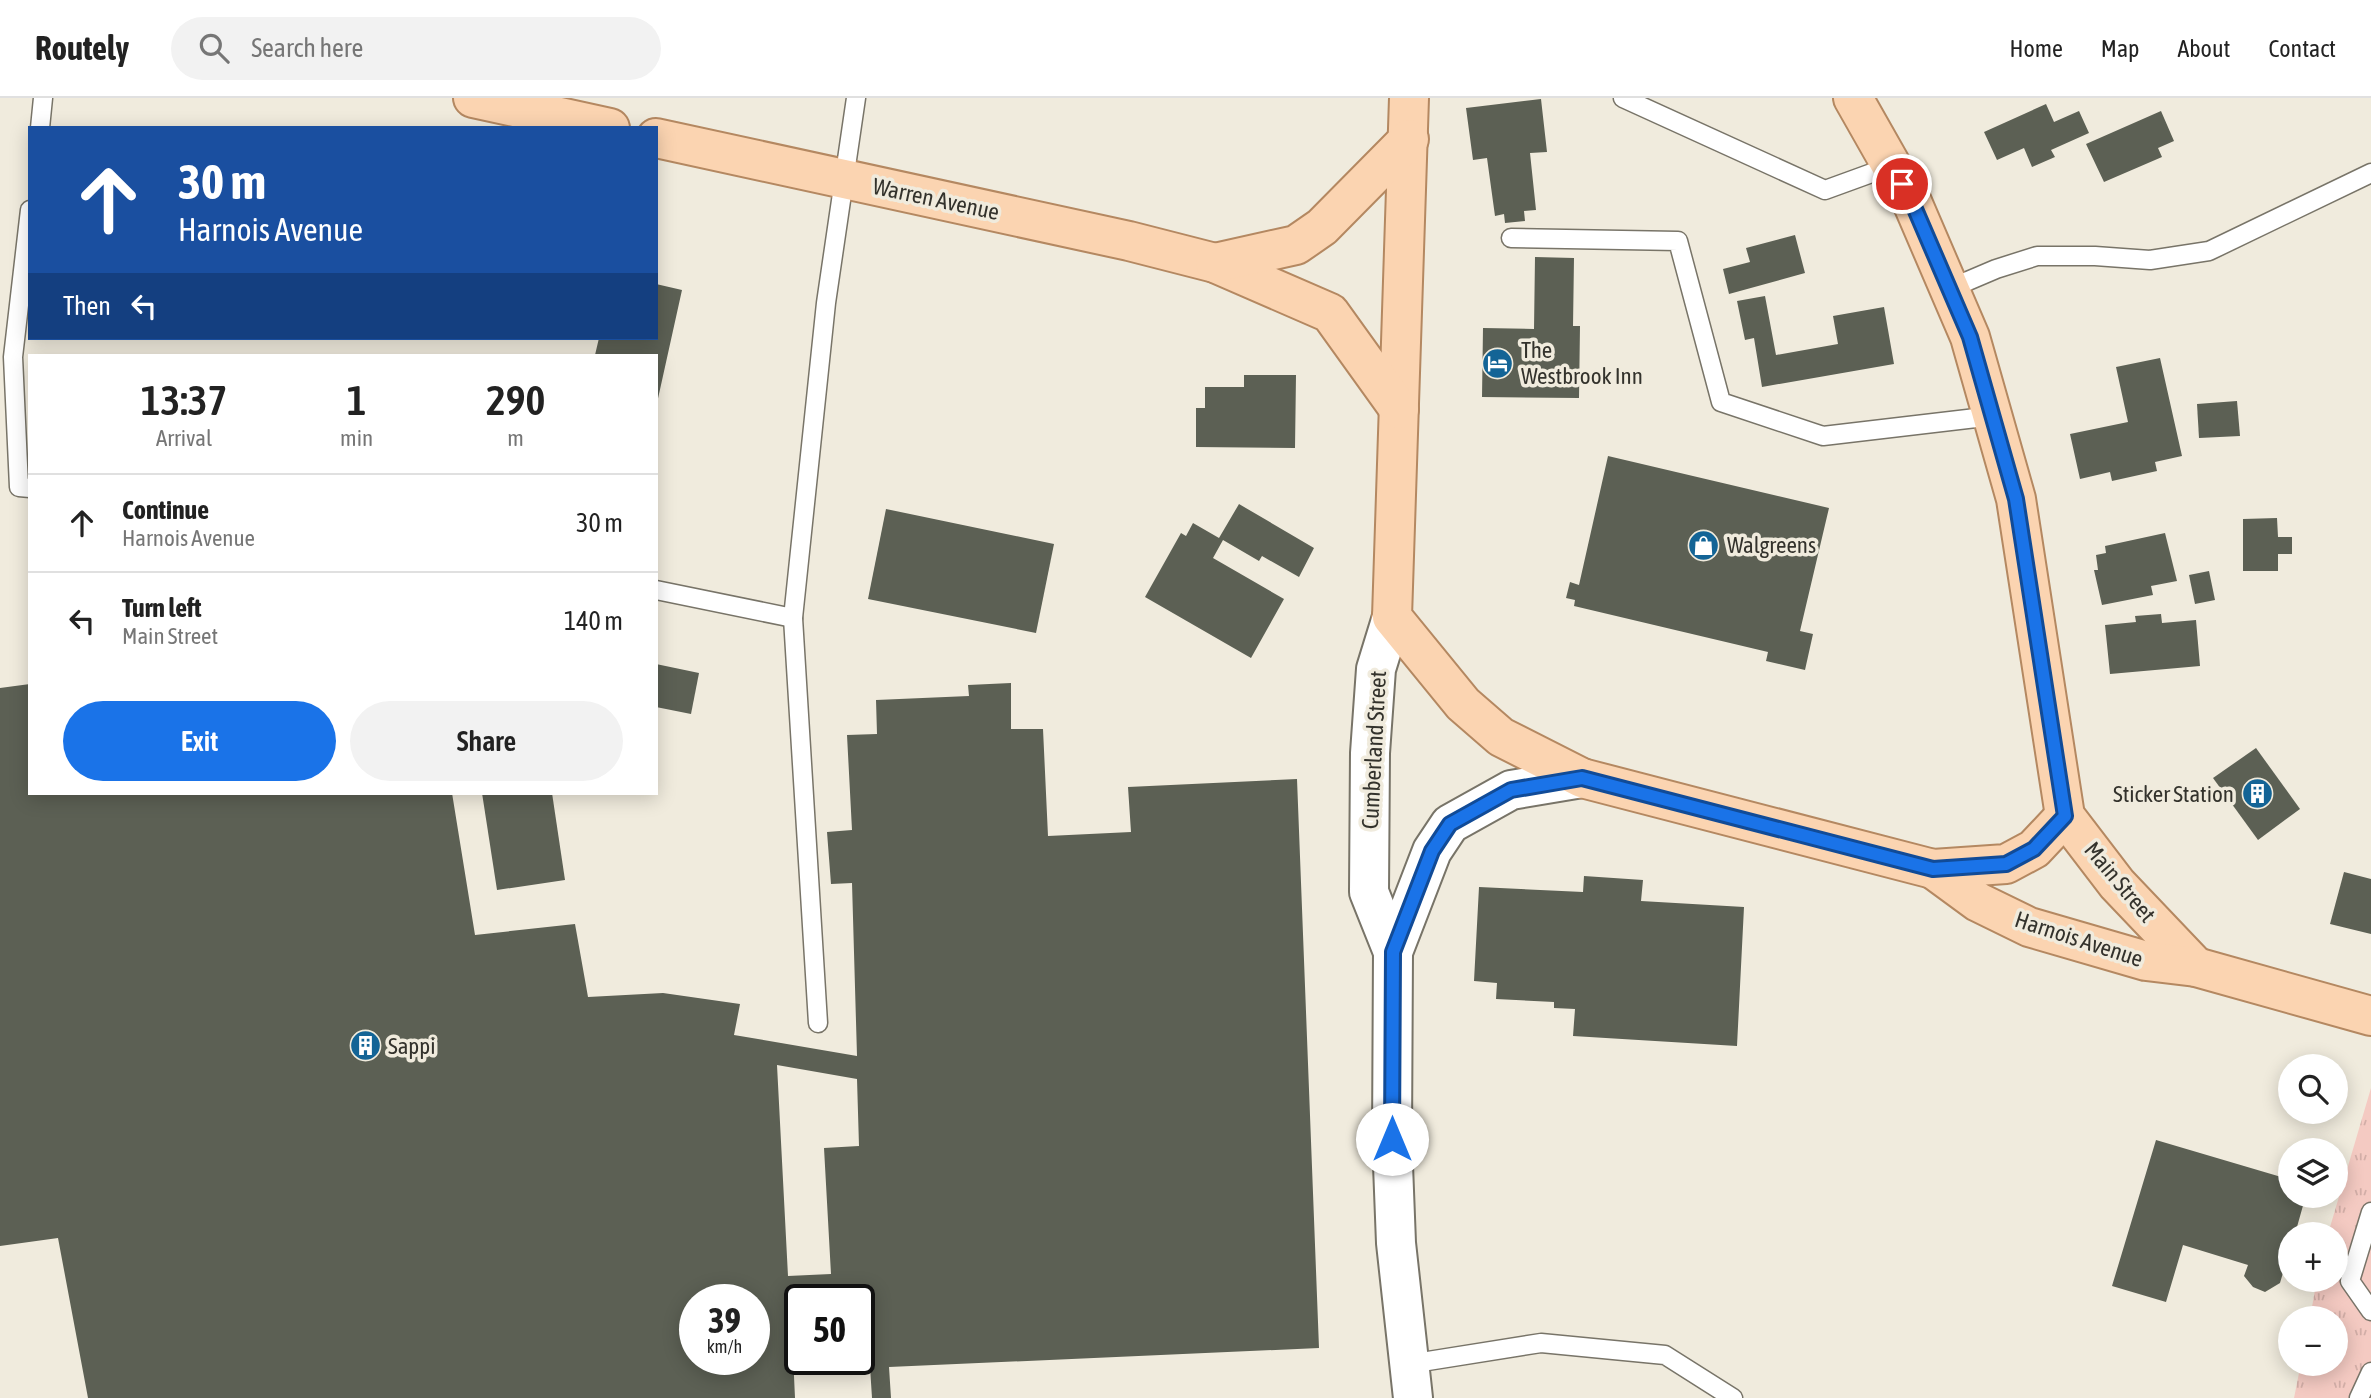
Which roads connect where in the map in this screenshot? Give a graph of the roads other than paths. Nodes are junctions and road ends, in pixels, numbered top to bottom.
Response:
1 (43, 98) edge
2 (474, 98) edge
3 (856, 98) edge
4 (1409, 98) edge
5 (1623, 98) edge
6 (1853, 98) edge
7 (40, 126) edge
8 (602, 126) edge
9 (658, 138) edge
10 (1409, 139) junction
11 (1892, 166) junction
12 (2371, 173) edge
13 (845, 179) junction
14 (1511, 238) dead end
15 (28, 241) edge
16 (1215, 263) junction
17 (1949, 289) junction
18 (1399, 409) junction
19 (1993, 416) junction
20 (28, 488) edge
21 (658, 590) edge
22 (1392, 617) junction
23 (793, 618) junction
24 (1582, 778) junction
25 (2065, 816) junction
26 (1933, 869) junction
27 (1393, 952) junction
28 (2196, 967) junction
29 (2371, 1016) edge
30 (818, 1023) dead end
31 (2371, 1212) edge
32 (2371, 1311) edge
33 (2371, 1372) edge
34 (1411, 1381) edge
35 (1733, 1398) edge
36 (2359, 1398) edge

1 - 7 lane
2 - 8 main road
3 - 13 lane
4 - 10 main road, Cumberland Street
5 - 11 lane
6 - 11 main road, Main Street
9 - 13 main road, Warren Avenue
10 - 16 main road, Warren Avenue
10 - 18 main road, Cumberland Street
11 - 17 main road, Main Street
12 - 17 lane
13 - 16 main road, Warren Avenue
13 - 23 lane
14 - 19 lane
15 - 20 lane
16 - 18 main road, Warren Avenue
17 - 19 main road, Main Street
18 - 22 main road, Cumberland Street
19 - 25 main road, Main Street
21 - 23 lane
22 - 24 main road, Harnois Avenue
22 - 27 main road, Cumberland Street
23 - 30 lane
24 - 26 main road, Harnois Avenue
24 - 27 main road, Harnois Avenue
25 - 26 main road, Harnois Avenue
25 - 28 main road, Main Street
26 - 28 main road, Harnois Avenue
27 - 34 main road, Cumberland Street
28 - 29 main road
31 - 32 lane
33 - 36 lane
34 - 35 lane

